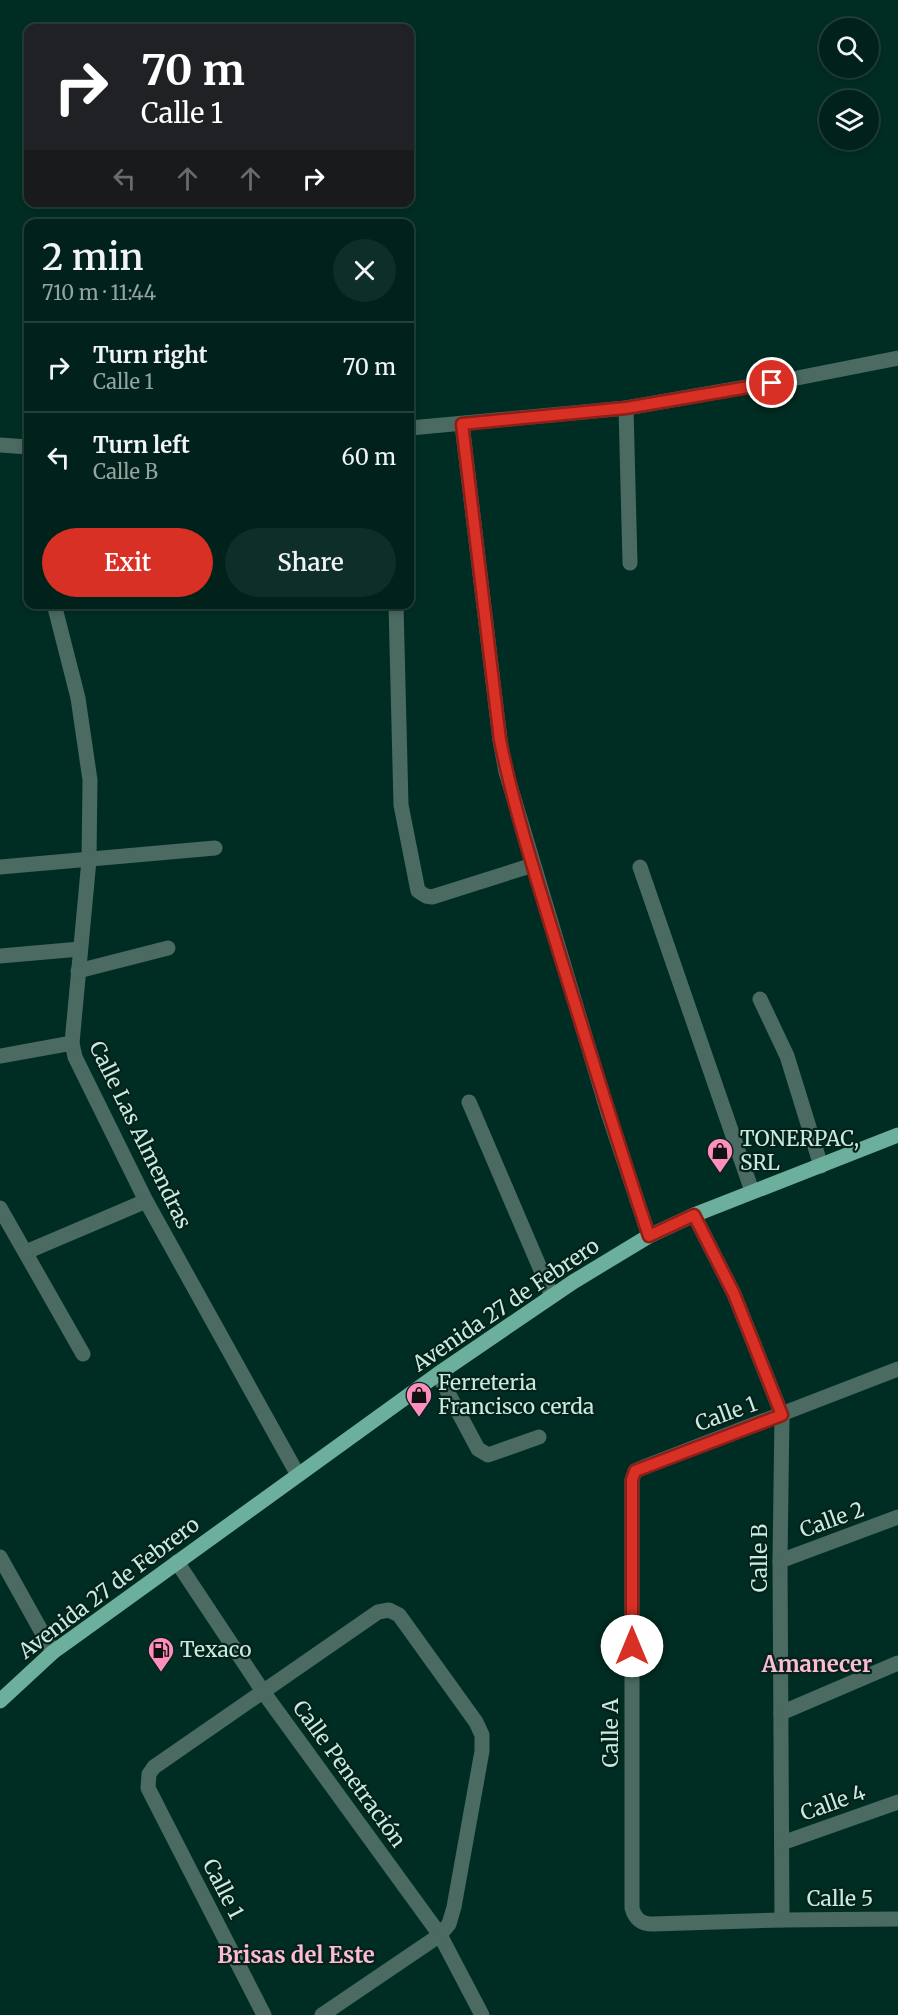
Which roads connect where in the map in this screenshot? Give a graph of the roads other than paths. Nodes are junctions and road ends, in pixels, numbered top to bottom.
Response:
1 (898, 358) edge
2 (626, 408) junction
3 (462, 424) junction
4 (414, 428) edge
5 (0, 445) edge
6 (24, 447) edge
7 (630, 563) dead end
8 (55, 609) edge
9 (396, 609) edge
10 (215, 848) dead end
11 (89, 860) junction
12 (533, 865) junction
13 (0, 867) edge
14 (640, 867) dead end
15 (168, 948) dead end
16 (80, 949) junction
17 (0, 956) edge
18 (78, 971) junction
19 (760, 999) dead end
20 (72, 1042) junction
21 (0, 1056) edge
22 (469, 1102) dead end
23 (898, 1135) edge
24 (821, 1166) junction
25 (752, 1191) junction
26 (146, 1201) junction
27 (0, 1208) edge
28 (694, 1215) junction
29 (649, 1236) junction
30 (26, 1252) junction
31 (552, 1296) junction
32 (83, 1354) dead end
33 (898, 1369) edge
34 (438, 1374) junction
35 (782, 1415) junction
36 (539, 1437) dead end
37 (635, 1471) joint
38 (298, 1474) junction
39 (898, 1517) edge
40 (0, 1557) edge
41 (780, 1561) junction
42 (177, 1562) junction
43 (53, 1652) junction
44 (898, 1663) edge
45 (264, 1693) junction
46 (0, 1701) edge
47 (781, 1713) junction
48 (898, 1802) edge
49 (782, 1843) junction
50 (898, 1919) edge
51 (639, 1920) joint
52 (782, 1920) junction
53 (440, 1935) junction
54 (264, 2015) edge
55 (322, 2015) edge
56 (482, 2015) edge

1 - 2 street
2 - 3 street
2 - 7 street
3 - 4 street
3 - 12 street
5 - 6 street
8 - 11 street, Calle Las Almendras
9 - 12 street
10 - 11 street
11 - 13 street
11 - 16 street, Calle Las Almendras
12 - 29 street
14 - 25 street
15 - 18 street
16 - 17 street
16 - 18 street, Calle Las Almendras
18 - 20 street, Calle Las Almendras
19 - 24 street
20 - 21 street
20 - 26 street, Calle Las Almendras
22 - 31 street
23 - 24 main road, Avenida 27 de Febrero
24 - 25 main road, Avenida 27 de Febrero
25 - 28 main road, Avenida 27 de Febrero
26 - 30 street
26 - 38 street, Calle Las Almendras
27 - 30 street
28 - 29 main road, Avenida 27 de Febrero
28 - 35 street, Calle B
29 - 31 main road, Avenida 27 de Febrero
30 - 32 street
31 - 34 main road, Avenida 27 de Febrero
33 - 35 street, Calle 1
34 - 36 street
34 - 38 main road, Avenida 27 de Febrero
35 - 37 street, Calle 1
35 - 41 street, Calle B
37 - 51 street, Calle A
38 - 42 main road, Avenida 27 de Febrero
39 - 41 street, Calle 2
40 - 43 street
41 - 47 street, Calle B
42 - 43 main road, Avenida 27 de Febrero
42 - 45 street, Calle Penetración
43 - 46 main road, Avenida 27 de Febrero
44 - 47 street
45 - 53 street, Calle Penetración
45 - 53 street
45 - 54 street, Calle 1
47 - 49 street, Calle B
48 - 49 street, Calle 4
49 - 52 street, Calle B
50 - 52 street, Calle 5
51 - 52 street, Calle 5
53 - 55 street
53 - 56 street, Calle Penetración

